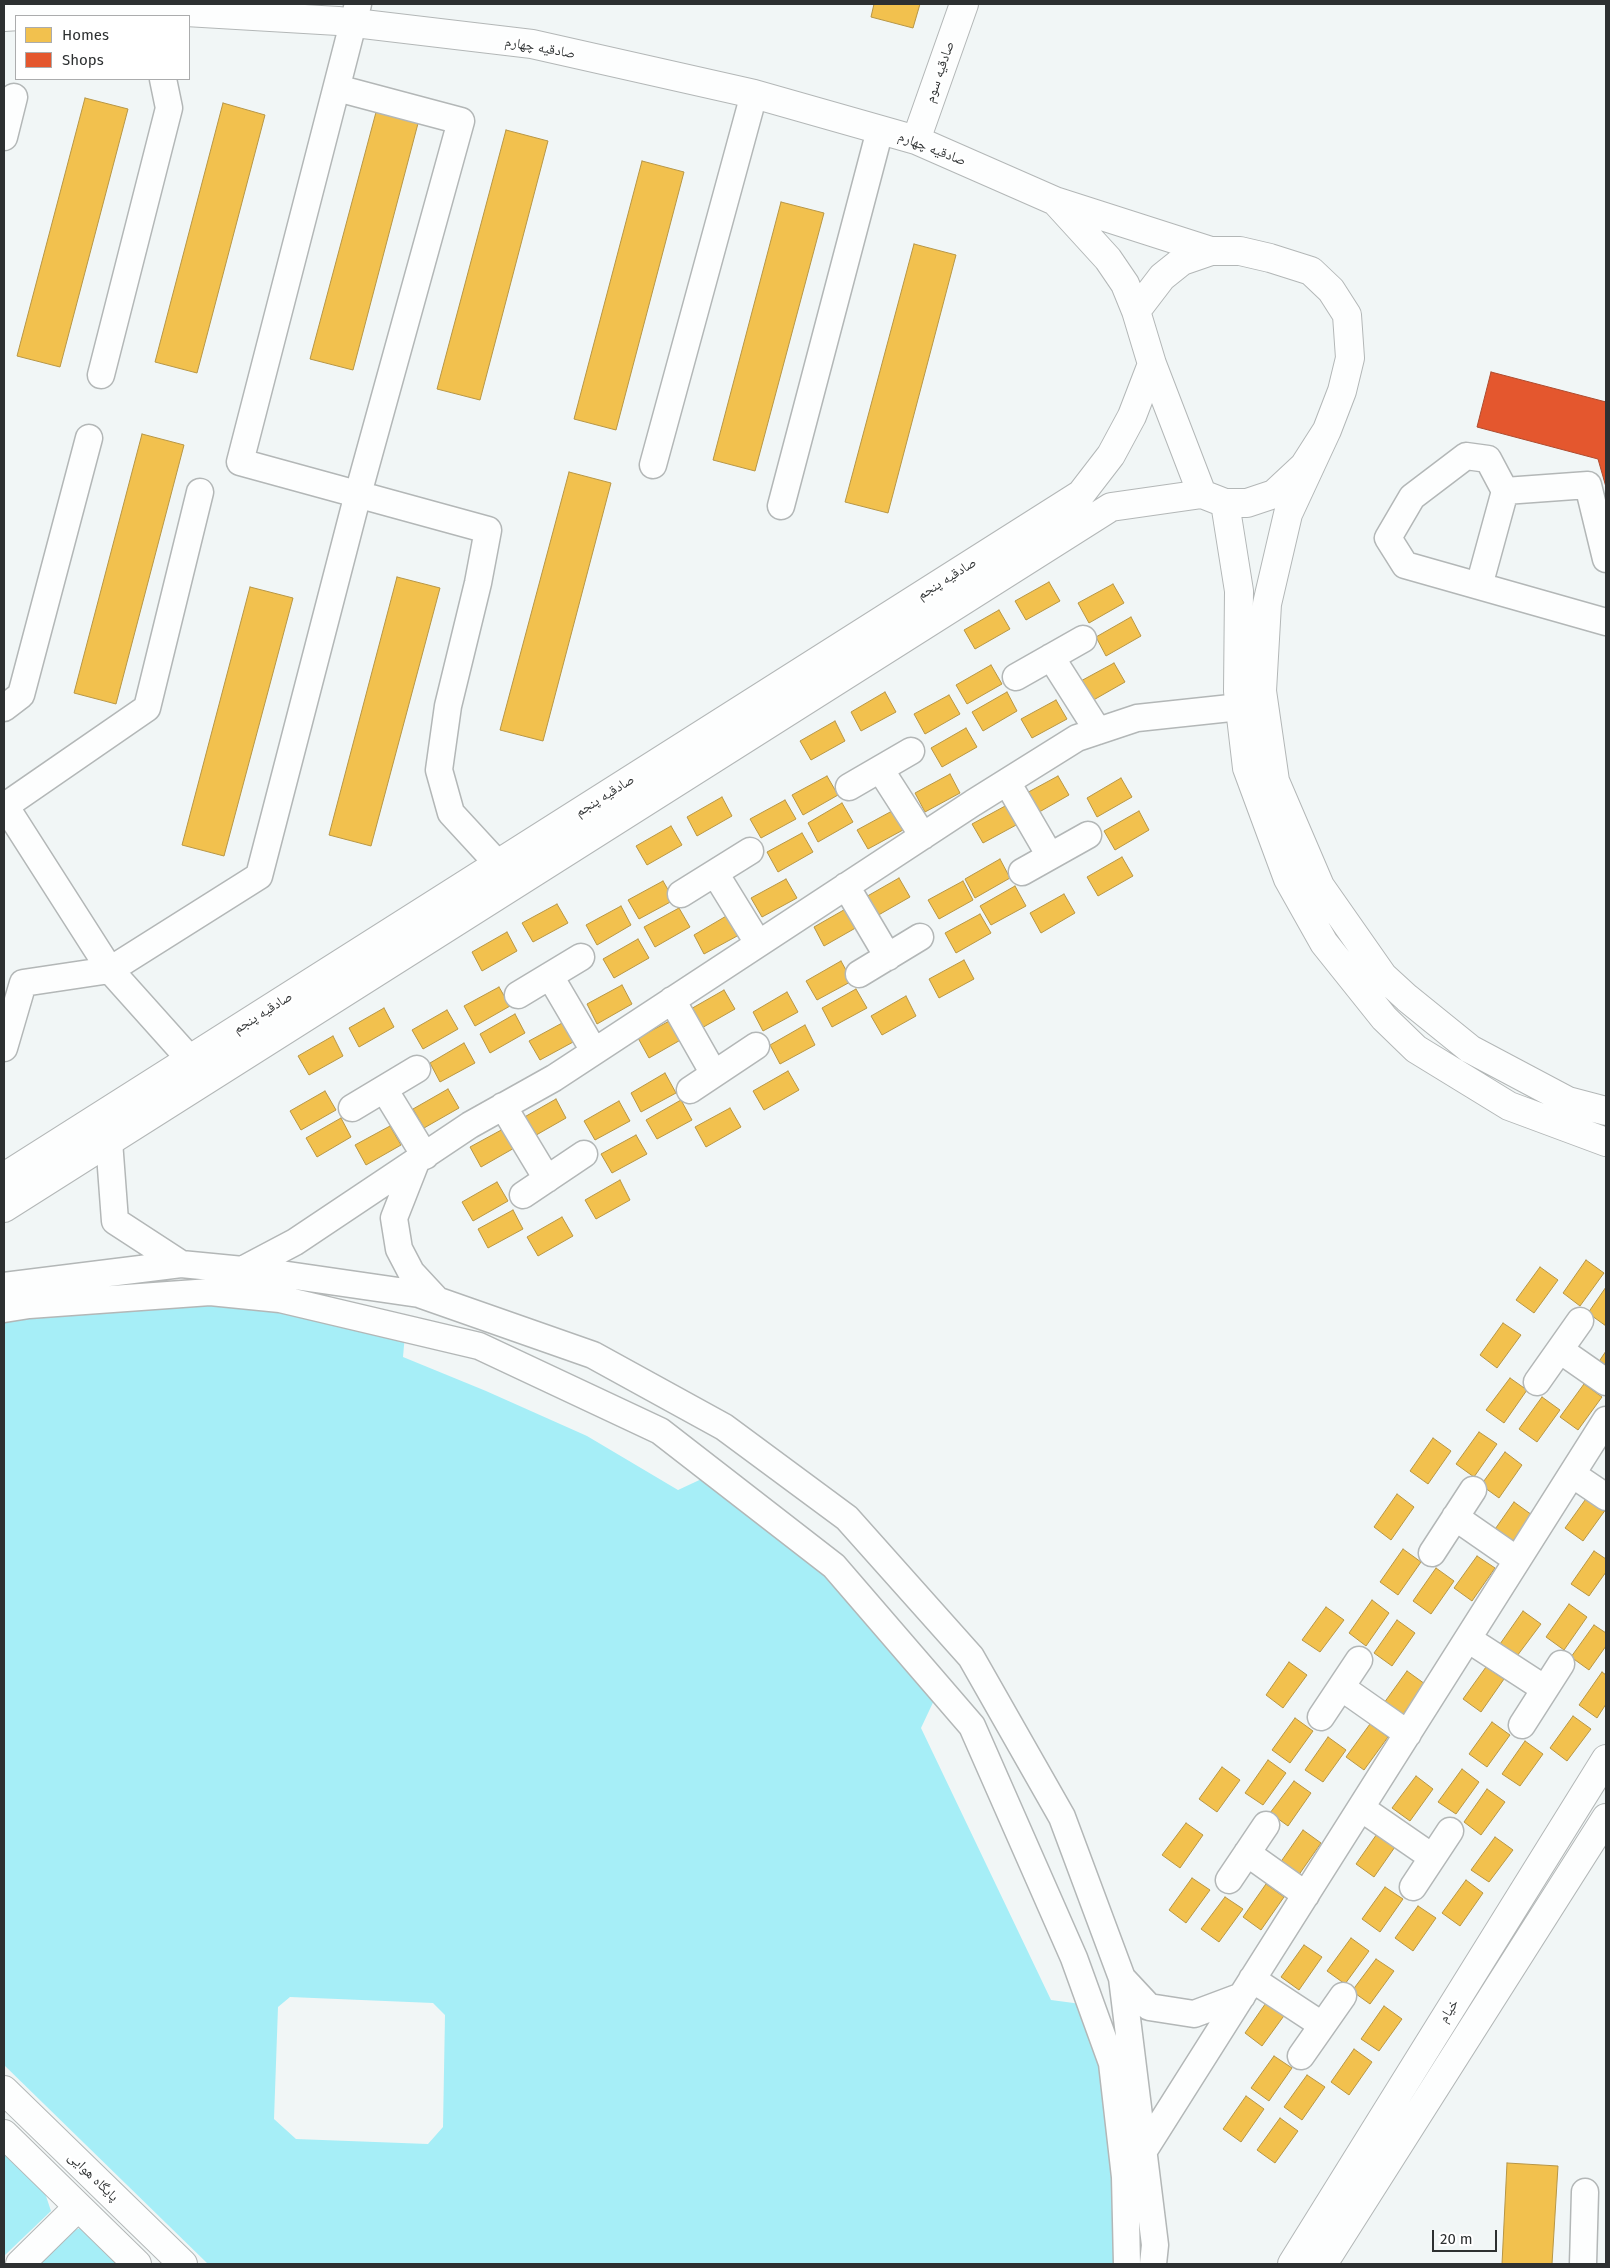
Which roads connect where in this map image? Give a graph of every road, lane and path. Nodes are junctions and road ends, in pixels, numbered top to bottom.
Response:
1 (964, 4) edge
2 (152, 13) edge
3 (357, 13) edge
4 (22, 15) edge
5 (164, 80) edge
6 (338, 88) junction
7 (754, 94) junction
8 (14, 97) dead end
9 (880, 130) junction
10 (4, 137) edge
11 (916, 140) junction
12 (1056, 201) junction
13 (1211, 251) junction
14 (1136, 312) junction
15 (1152, 364) junction
16 (101, 375) dead end
17 (1326, 430) junction
18 (89, 438) dead end
19 (653, 465) dead end
20 (1505, 491) junction
21 (200, 492) dead end
22 (358, 494) junction
23 (1081, 494) junction
24 (1214, 498) junction
25 (781, 506) dead end
26 (1097, 516) junction
27 (1606, 559) edge
28 (1480, 586) junction
29 (1267, 604) junction
30 (1240, 605) junction
31 (1606, 622) edge
32 (1083, 639) dead end
33 (1051, 657) junction
34 (1016, 677) dead end
35 (1240, 707) junction
36 (4, 708) edge
37 (1098, 731) junction
38 (911, 751) dead end
39 (880, 769) junction
40 (1007, 782) junction
41 (849, 787) dead end
42 (4, 805) edge
43 (1088, 834) dead end
44 (923, 836) junction
45 (750, 851) dead end
46 (1050, 856) junction
47 (1022, 872) dead end
48 (715, 873) junction
49 (505, 875) junction
50 (846, 886) junction
51 (681, 894) dead end
52 (920, 937) dead end
53 (758, 943) junction
54 (581, 957) dead end
55 (888, 957) junction
56 (110, 970) junction
57 (859, 974) dead end
58 (550, 976) junction
59 (518, 995) dead end
60 (1407, 998) junction
61 (672, 1000) junction
62 (1384, 1018) junction
63 (756, 1046) dead end
64 (4, 1048) edge
65 (594, 1051) junction
66 (199, 1069) junction
67 (417, 1069) dead end
68 (714, 1074) junction
69 (384, 1089) junction
70 (690, 1090) dead end
71 (503, 1106) junction
72 (352, 1108) dead end
73 (1606, 1111) edge
74 (109, 1141) junction
75 (1606, 1142) edge
76 (584, 1154) dead end
77 (421, 1159) junction
78 (4, 1178) edge
79 (547, 1179) junction
80 (523, 1195) dead end
81 (4, 1208) edge
82 (181, 1264) junction
83 (242, 1270) junction
84 (4, 1286) edge
85 (436, 1300) junction
86 (4, 1309) edge
87 (1580, 1321) dead end
88 (1560, 1350) junction
89 (1537, 1382) dead end
90 (1606, 1382) edge
91 (1606, 1420) edge
92 (1572, 1474) junction
93 (1472, 1490) dead end
94 (1606, 1497) edge
95 (1455, 1517) junction
96 (864, 1538) junction
97 (1432, 1553) dead end
98 (1517, 1560) junction
99 (834, 1566) junction
100 (1468, 1638) junction
101 (1360, 1660) dead end
102 (1561, 1664) dead end
103 (1341, 1687) junction
104 (1545, 1689) junction
105 (1321, 1717) dead end
106 (1522, 1725) dead end
107 (1408, 1734) junction
108 (1606, 1759) edge
109 (1582, 1798) junction
110 (1361, 1808) junction
111 (1606, 1813) edge
112 (1606, 1818) edge
113 (1266, 1825) dead end
114 (1450, 1831) dead end
115 (1247, 1853) junction
116 (1432, 1857) junction
117 (1229, 1880) dead end
118 (1413, 1887) dead end
119 (1306, 1894) junction
120 (1111, 1948) junction
121 (1074, 1958) junction
122 (1122, 1978) junction
123 (1247, 1988) junction
124 (1343, 1996) dead end
125 (1322, 2025) junction
126 (1301, 2056) dead end
127 (4, 2090) edge
128 (4, 2134) edge
129 (1143, 2152) junction
130 (1585, 2192) dead end
131 (78, 2207) junction
132 (1157, 2258) edge
133 (20, 2264) edge
134 (137, 2264) edge
135 (182, 2264) edge
136 (1128, 2264) edge
137 (1292, 2264) edge
138 (1323, 2264) edge
139 (1583, 2264) edge

1 - 11 street, صادقیه سوم
2 - 3 street, صادقیه چهارم
2 - 4 street, صادقیه چهارم
3 - 6 street
3 - 7 street, صادقیه چهارم
5 - 16 street
6 - 22 street
6 - 22 street
7 - 9 street, صادقیه چهارم
7 - 19 street
8 - 10 street
9 - 11 street, صادقیه چهارم
9 - 25 street
11 - 12 street, صادقیه چهارم
12 - 13 street, صادقیه چهارم
12 - 14 street
13 - 14 street
13 - 17 street
14 - 15 street
15 - 23 street, صادقیه پنجم
15 - 24 street
17 - 24 street, صادقیه پنجم
17 - 29 street
18 - 36 street
20 - 27 street
20 - 28 street
20 - 28 street
21 - 42 street
22 - 49 street
22 - 56 street
23 - 26 street
23 - 49 street, صادقیه پنجم
24 - 26 street, صادقیه پنجم
24 - 30 street
26 - 49 street, صادقیه پنجم
28 - 31 street
29 - 30 street
29 - 60 street
30 - 35 street
32 - 33 street
33 - 34 street
33 - 37 street
35 - 37 street
35 - 62 street
37 - 40 street
38 - 39 street
39 - 41 street
39 - 44 street
40 - 44 street
40 - 46 street
42 - 56 street
43 - 46 street
44 - 50 street
45 - 48 street
46 - 47 street
48 - 51 street
48 - 53 street
49 - 66 street, صادقیه پنجم
50 - 53 street
50 - 55 street
52 - 55 street
53 - 61 street
54 - 58 street
55 - 57 street
56 - 64 street
56 - 66 street
58 - 59 street
58 - 65 street
60 - 62 street
60 - 73 street
61 - 65 street
61 - 68 street
62 - 75 street
63 - 68 street
65 - 71 street
66 - 74 street, صادقیه پنجم
66 - 78 street, صادقیه پنجم
67 - 69 street
68 - 70 street
69 - 72 street
69 - 77 street
71 - 77 street
71 - 79 street
74 - 81 street, صادقیه پنجم
74 - 82 street
76 - 79 street
77 - 83 street
77 - 85 street
79 - 80 street
82 - 83 street
82 - 84 street
83 - 85 street
85 - 96 street
86 - 99 street
87 - 88 street
88 - 89 street
88 - 90 street
91 - 92 street
92 - 94 street
92 - 98 street
93 - 95 street
95 - 97 street
95 - 98 street
96 - 99 street
96 - 120 street
98 - 100 street
99 - 121 street
100 - 104 street
100 - 107 street
101 - 103 street
102 - 104 street
103 - 105 street
103 - 107 street
104 - 106 street
107 - 110 street
108 - 109 street, خیام
109 - 111 street
109 - 137 street, خیام
110 - 116 street
110 - 119 street
112 - 138 street
113 - 115 street
114 - 116 street
115 - 117 street
115 - 119 street
116 - 118 street
119 - 123 street
120 - 121 street
120 - 122 street
121 - 136 street
122 - 123 street
122 - 129 street
123 - 125 street
123 - 129 street
124 - 125 street
125 - 126 street
127 - 135 street, پایگاه هوایی
128 - 131 street
129 - 132 street
130 - 139 street
131 - 133 street
131 - 134 street

